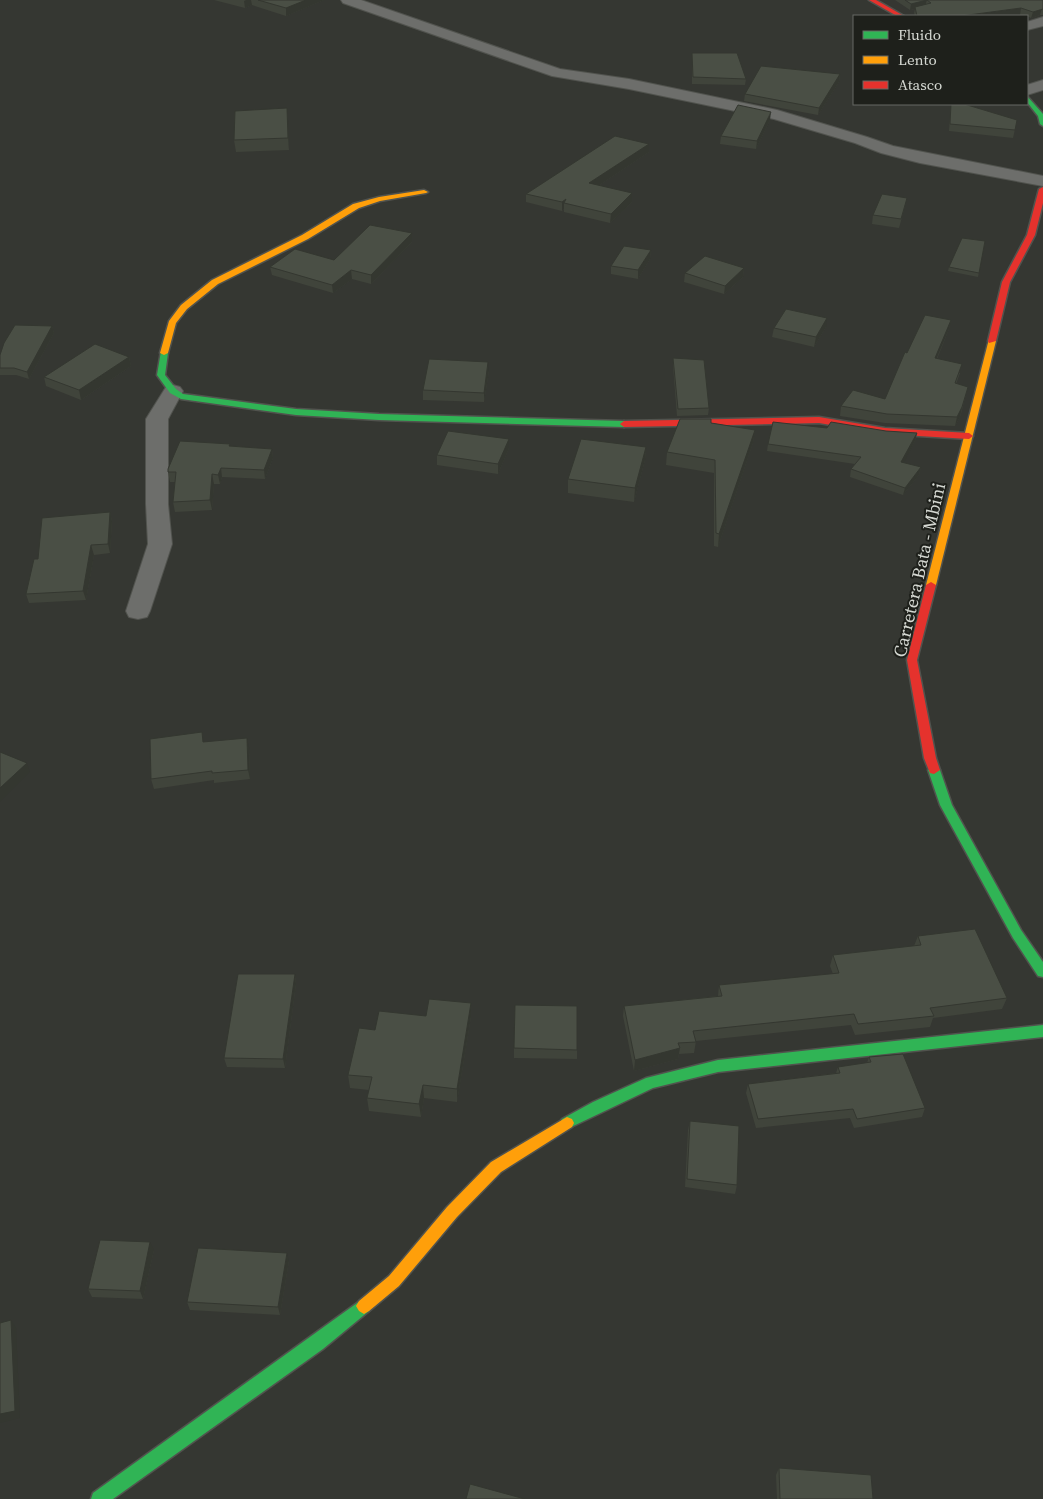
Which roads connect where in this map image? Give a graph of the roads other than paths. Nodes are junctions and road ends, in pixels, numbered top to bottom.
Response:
1 (348, 0) edge
2 (872, 0) edge
3 (899, 15) edge
4 (1043, 21) edge
5 (1028, 26) edge
6 (1043, 85) edge
7 (1028, 90) edge
8 (1028, 99) edge
9 (1043, 124) edge
10 (1043, 188) edge
11 (424, 192) dead end
12 (174, 391) junction
13 (969, 436) junction
14 (138, 611) dead end
15 (1043, 972) edge
16 (1043, 1031) edge
17 (99, 1499) edge

1 - 10 street
2 - 3 street
4 - 5 street
6 - 7 street
8 - 9 street
10 - 13 street, Carretera Bata - Mbini
11 - 12 street
12 - 13 street
12 - 14 street
13 - 15 street, Carretera Bata - Mbini
16 - 17 street

